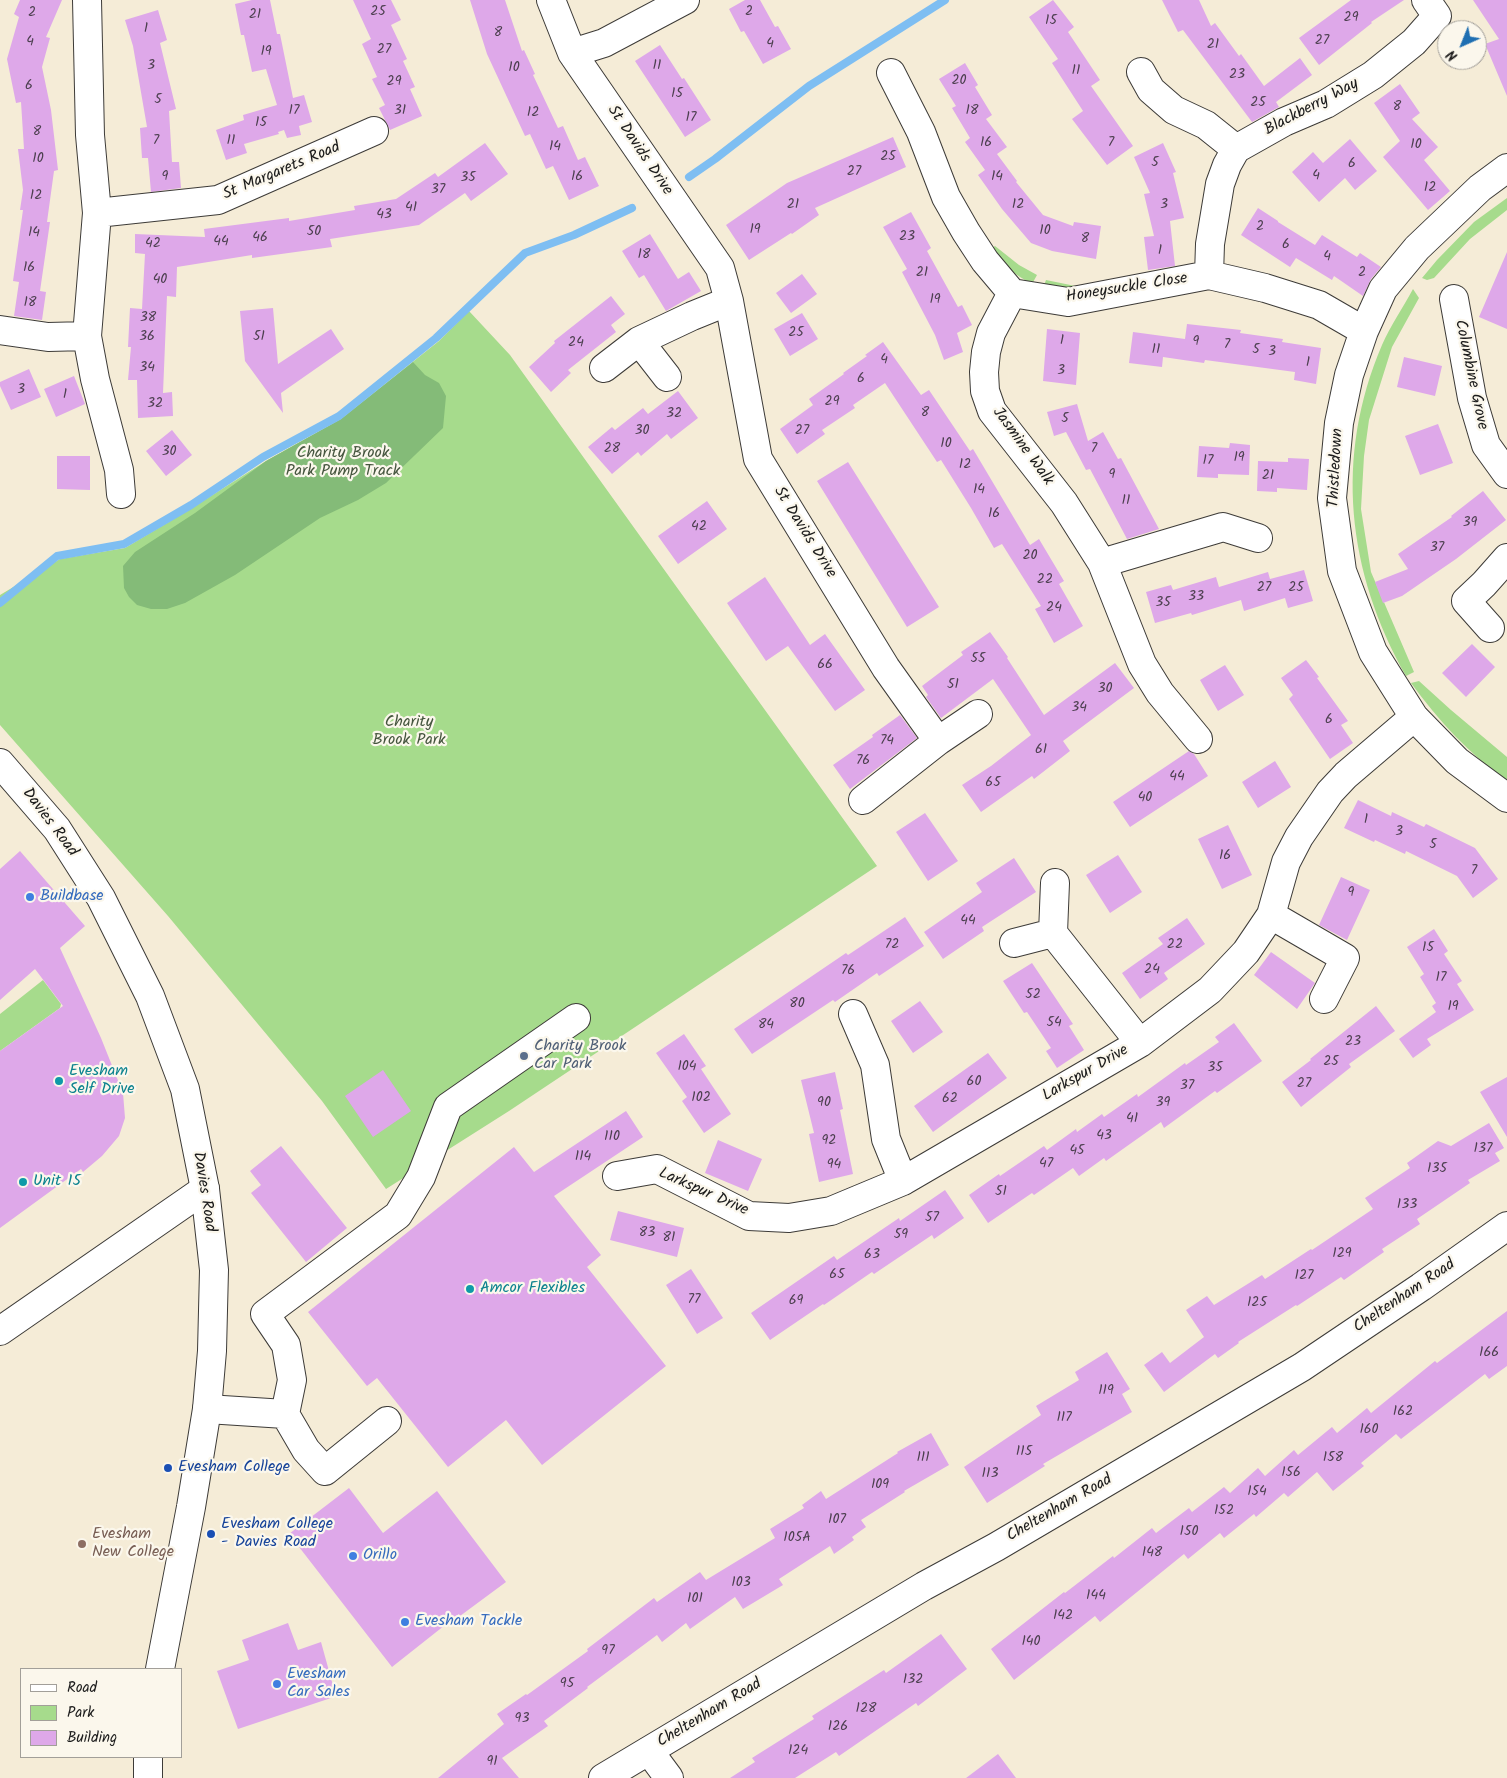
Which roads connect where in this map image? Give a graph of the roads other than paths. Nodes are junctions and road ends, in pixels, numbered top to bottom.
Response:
1 (87, 0) edge
2 (551, 0) edge
3 (685, 0) edge
4 (1426, 0) edge
5 (572, 53) junction
6 (1142, 72) dead end
7 (891, 73) dead end
8 (374, 132) dead end
9 (1236, 149) junction
10 (1507, 168) edge
11 (97, 213) junction
12 (1209, 276) junction
13 (1012, 293) junction
14 (1454, 299) dead end
15 (729, 301) junction
16 (0, 330) edge
17 (1364, 331) junction
18 (87, 336) junction
19 (639, 341) junction
20 (604, 368) dead end
21 (667, 377) dead end
22 (1507, 474) edge
23 (121, 494) dead end
24 (1258, 538) dead end
25 (1507, 558) edge
26 (1102, 563) junction
27 (1490, 628) dead end
28 (978, 714) dead end
29 (1414, 718) junction
30 (1198, 739) dead end
31 (938, 741) junction
32 (0, 763) edge
33 (1507, 798) edge
34 (863, 800) dead end
35 (1055, 883) dead end
36 (1271, 915) junction
37 (1053, 933) junction
38 (1014, 943) dead end
39 (1324, 998) dead end
40 (853, 1014) dead end
41 (576, 1018) dead end
42 (1140, 1043) junction
43 (618, 1176) dead end
44 (903, 1182) junction
45 (205, 1190) junction
46 (1507, 1226) edge
47 (0, 1331) edge
48 (207, 1409) junction
49 (285, 1414) junction
50 (387, 1421) dead end
51 (160, 1668) edge
52 (649, 1751) junction
53 (148, 1758) edge
54 (148, 1778) edge
55 (603, 1778) edge
56 (669, 1778) edge

1 - 11 street
2 - 5 street, St Davids Drive
3 - 5 street
4 - 9 street, Blackberry Way
5 - 15 street, St Davids Drive
6 - 9 street
7 - 13 street
8 - 11 street, St Margarets Road
9 - 12 street
10 - 17 street, Thistledown
11 - 18 street
12 - 13 street, Honeysuckle Close
12 - 17 street, Honeysuckle Close
13 - 26 street, Jasmine Walk
14 - 22 street, Columbine Grove
15 - 19 street
15 - 31 street, St Davids Drive
16 - 18 street
17 - 29 street, Thistledown
18 - 23 street
19 - 20 street
19 - 21 street
24 - 26 street
25 - 27 street
26 - 30 street, Jasmine Walk
28 - 31 street
29 - 33 street, Thistledown
29 - 36 street, Larkspur Drive
31 - 34 street
32 - 45 street, Davies Road
35 - 37 street
36 - 39 street
36 - 42 street, Larkspur Drive
37 - 38 street
37 - 42 street, Larkspur Drive
40 - 44 street
41 - 49 street
42 - 44 street, Larkspur Drive
43 - 44 street, Larkspur Drive
45 - 47 street
45 - 48 street, Davies Road
46 - 52 street, Cheltenham Road
48 - 49 street
48 - 51 street, Davies Road
49 - 50 street
52 - 55 street, Cheltenham Road
52 - 56 street
53 - 54 street

